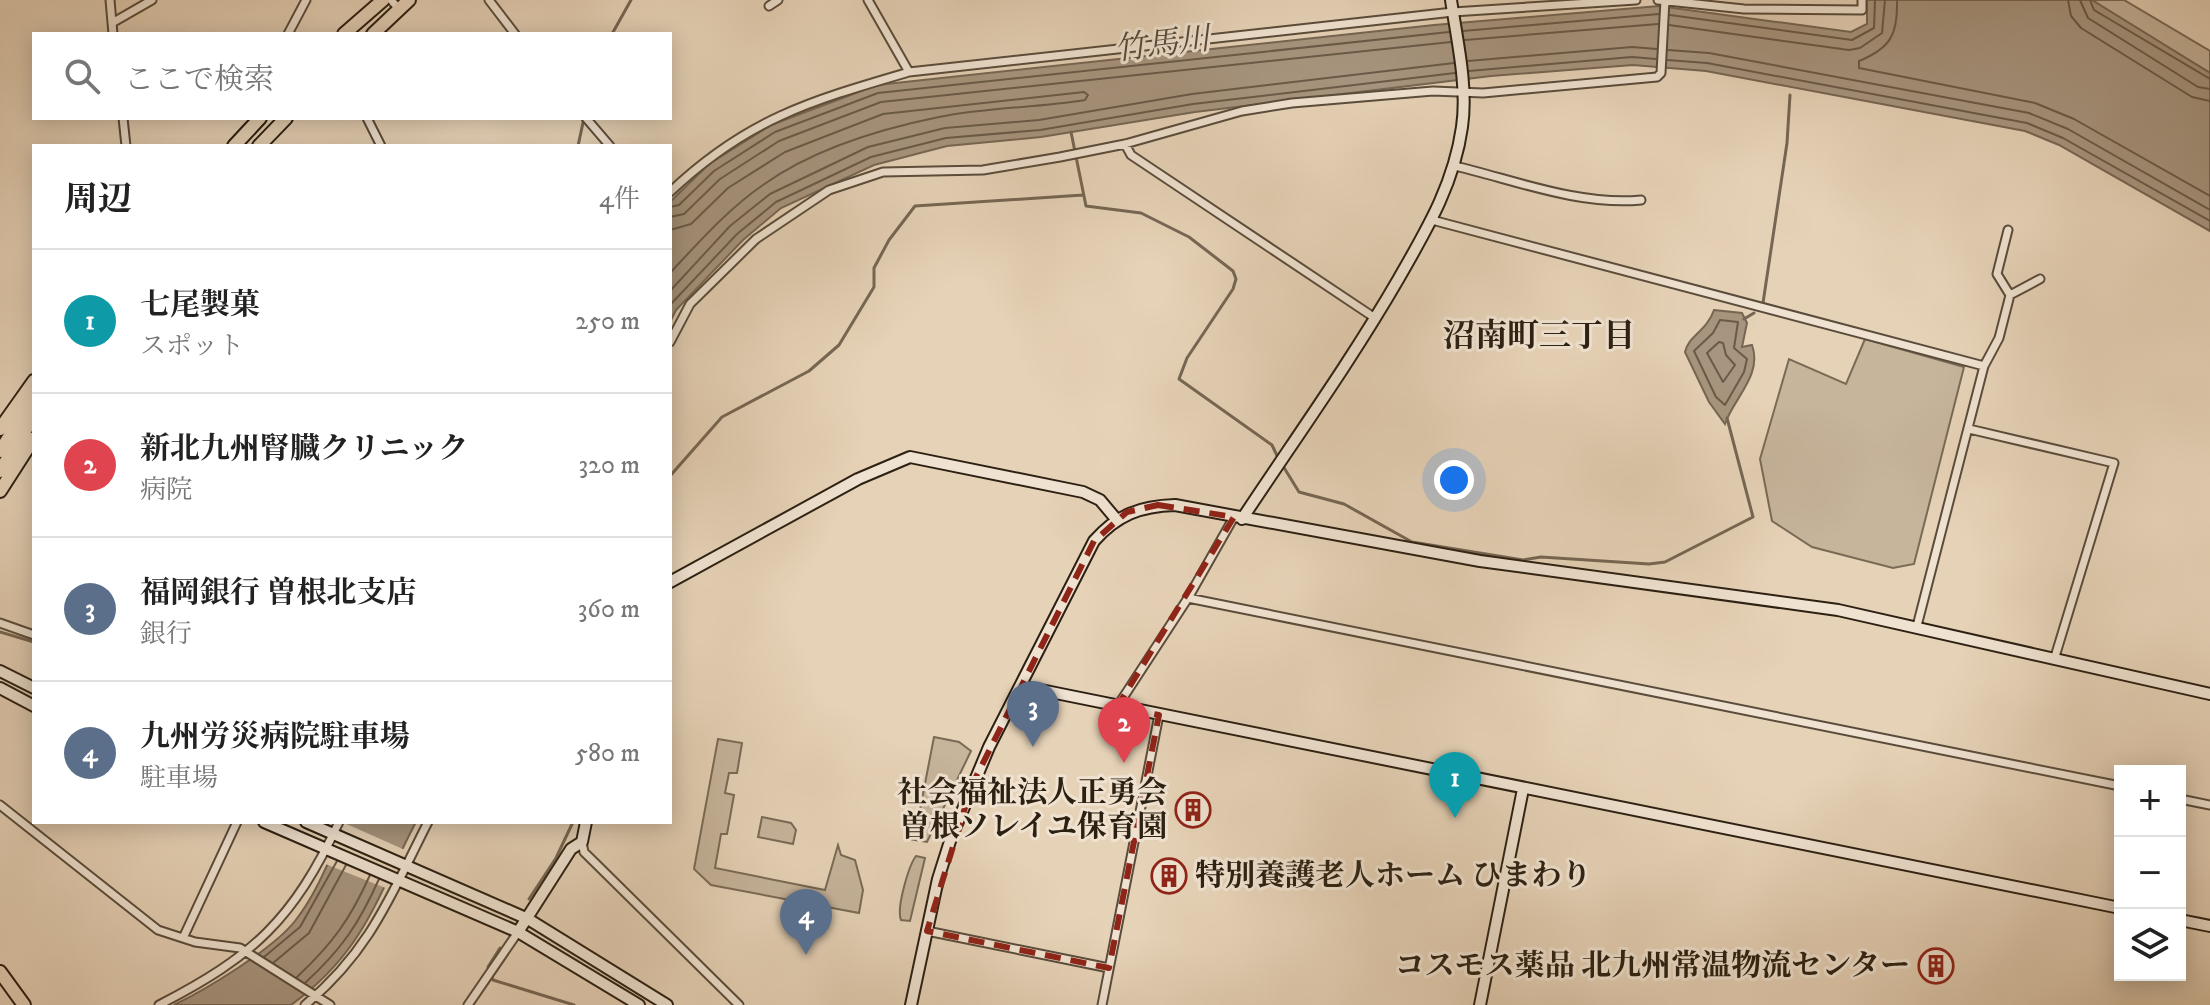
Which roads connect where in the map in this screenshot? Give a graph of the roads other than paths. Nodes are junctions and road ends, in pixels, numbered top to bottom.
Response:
1 (110, 0) edge
2 (152, 0) edge
3 (306, 0) edge
4 (383, 0) edge
5 (489, 0) edge
6 (778, 0) edge
7 (868, 0) edge
8 (1451, 0) edge
9 (1636, 0) edge
10 (1862, 0) edge
11 (1663, 2) edge
12 (399, 3) edge
13 (769, 6) dead end
14 (1453, 15) junction
15 (112, 23) junction
16 (113, 32) edge
17 (289, 32) edge
18 (346, 32) edge
19 (375, 32) edge
20 (513, 32) edge
21 (909, 72) junction
22 (1462, 86) junction
23 (123, 120) edge
24 (255, 120) edge
25 (257, 120) edge
26 (284, 120) edge
27 (368, 120) edge
28 (588, 120) edge
29 (269, 135) junction
30 (126, 144) edge
31 (236, 144) edge
32 (261, 144) edge
33 (380, 144) edge
34 (608, 144) edge
35 (1125, 144) junction
36 (1455, 166) junction
37 (672, 190) edge
38 (1641, 200) dead end
39 (1432, 220) junction
40 (2008, 230) dead end
41 (2040, 279) dead end
42 (2010, 295) junction
43 (1375, 318) junction
44 (672, 338) edge
45 (1984, 366) junction
46 (31, 398) edge
47 (32, 419) edge
48 (0, 429) edge
49 (1969, 429) junction
50 (32, 441) edge
51 (0, 451) edge
52 (0, 471) edge
53 (0, 491) edge
54 (1238, 518) junction
55 (1116, 519) junction
56 (672, 581) edge
57 (1188, 598) junction
58 (0, 623) edge
59 (1917, 626) junction
60 (32, 634) edge
61 (2054, 660) junction
62 (0, 671) edge
63 (1021, 686) junction
64 (32, 687) edge
65 (0, 688) edge
66 (2210, 694) edge
67 (32, 705) edge
68 (1117, 707) junction
69 (1159, 715) junction
70 (2114, 785) edge
71 (1523, 789) junction
72 (2186, 800) edge
73 (0, 805) edge
74 (2210, 805) edge
75 (236, 824) edge
76 (269, 824) edge
77 (311, 824) edge
78 (338, 824) edge
79 (427, 824) edge
80 (586, 824) edge
81 (334, 834) junction
82 (582, 842) junction
83 (328, 849) junction
84 (405, 864) junction
85 (398, 879) junction
86 (2114, 907) edge
87 (528, 919) junction
88 (2186, 921) edge
89 (2210, 926) edge
90 (927, 931) junction
91 (518, 932) junction
92 (183, 938) junction
93 (248, 952) junction
94 (1109, 968) junction
95 (0, 972) edge
96 (644, 989) junction
97 (313, 996) junction
98 (635, 1004) edge
99 (24, 1005) edge
100 (159, 1005) edge
101 (305, 1005) edge
102 (330, 1005) edge
103 (468, 1005) edge
104 (667, 1005) edge
105 (739, 1005) edge
106 (911, 1005) edge
107 (1102, 1005) edge
108 (1480, 1005) edge

1 - 15 street
2 - 15 street
3 - 17 street
4 - 18 main road
5 - 20 street
6 - 13 street
7 - 21 street
8 - 14 street
9 - 14 street
10 - 11 street
11 - 22 street
12 - 19 main road
14 - 21 street
14 - 22 street
15 - 16 street
21 - 37 street
22 - 35 street
22 - 36 street
23 - 30 street
24 - 31 main road
25 - 29 street
26 - 29 main road
27 - 33 street
28 - 34 street
29 - 32 main road
35 - 43 street
35 - 44 street
36 - 38 street
36 - 39 street
39 - 43 street
39 - 45 street
40 - 42 street
41 - 42 street
42 - 45 street
43 - 54 street
45 - 49 street
46 - 48 main road
46 - 51 main road
47 - 52 main road
49 - 59 street
49 - 61 street
50 - 53 main road
54 - 55 street
54 - 57 street
54 - 59 street
55 - 56 street
55 - 63 street
57 - 68 street
57 - 70 street
58 - 60 street
59 - 61 street
61 - 66 street
62 - 64 street
63 - 68 street
63 - 90 street
65 - 67 street
68 - 69 street
69 - 71 street
69 - 94 street
71 - 86 street
71 - 108 street
72 - 74 street
73 - 92 street
75 - 92 street
76 - 83 street
77 - 81 street
78 - 81 street
79 - 84 street
80 - 82 street
81 - 83 street
81 - 84 street
82 - 87 street
82 - 105 street
83 - 85 street
83 - 93 street
84 - 85 street
84 - 87 street
85 - 91 street
85 - 97 street
87 - 91 street
87 - 96 street
88 - 89 street
90 - 94 street
90 - 106 street
91 - 98 street
91 - 103 street
92 - 93 street
93 - 97 street
93 - 100 street
94 - 107 street
95 - 99 main road
96 - 98 street
96 - 104 street
97 - 101 street
97 - 102 street

